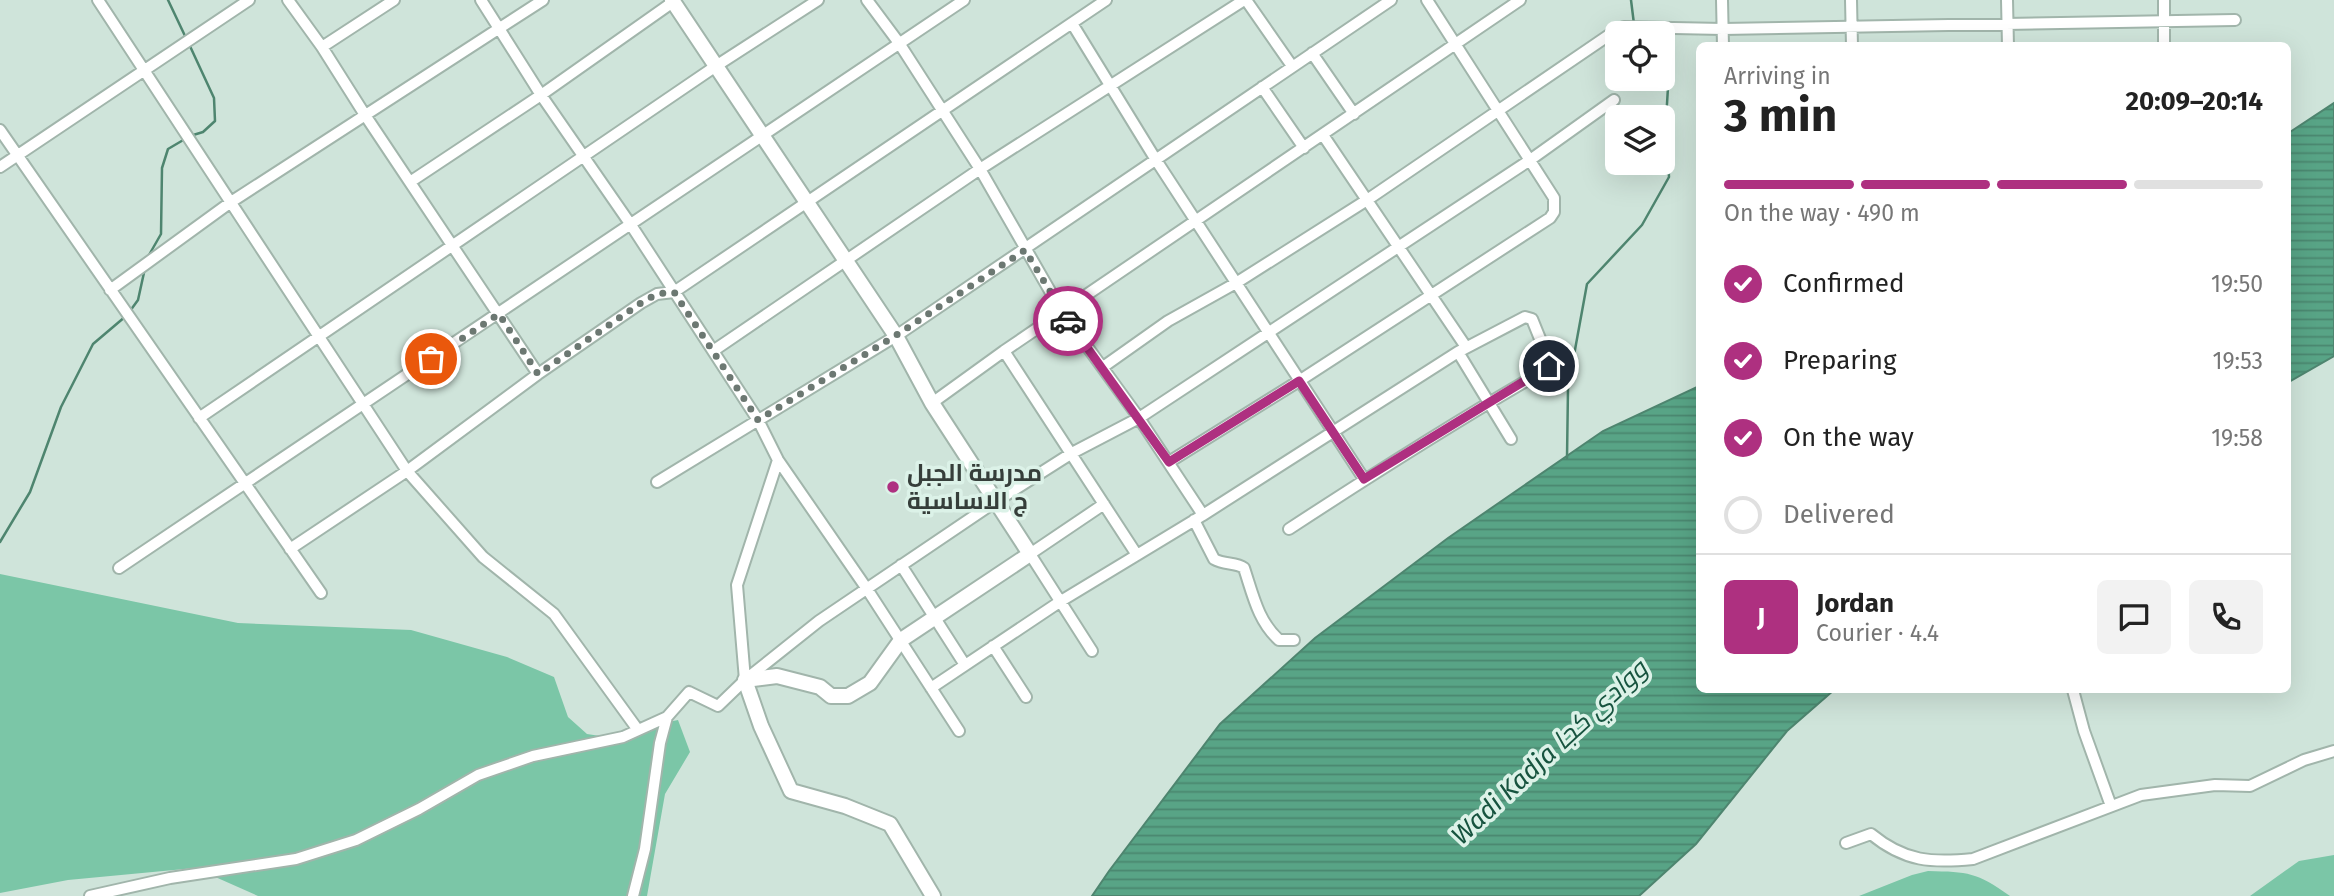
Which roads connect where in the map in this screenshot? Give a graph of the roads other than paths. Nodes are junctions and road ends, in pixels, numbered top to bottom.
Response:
1 (98, 0) edge
2 (249, 0) edge
3 (288, 0) edge
4 (394, 0) edge
5 (481, 0) edge
6 (543, 0) edge
7 (818, 0) edge
8 (867, 0) edge
9 (964, 0) edge
10 (1106, 0) edge
11 (1245, 0) edge
12 (1391, 0) edge
13 (1427, 0) edge
14 (1520, 0) edge
15 (1722, 0) edge
16 (1850, 0) edge
17 (2007, 0) edge
18 (2164, 0) edge
19 (672, 1) edge
20 (2235, 20) dead end
21 (2164, 22) junction
22 (2008, 24) junction
23 (1073, 25) junction
24 (1851, 26) junction
25 (500, 28) junction
26 (1723, 29) junction
27 (1723, 42) edge
28 (1852, 42) edge
29 (2008, 42) edge
30 (2164, 42) edge
31 (899, 43) junction
32 (1456, 45) junction
33 (322, 47) junction
34 (1312, 53) junction
35 (716, 66) junction
36 (1292, 66) junction
37 (144, 70) junction
38 (1110, 87) junction
39 (1262, 87) junction
40 (541, 95) junction
41 (1614, 100) dead end
42 (1498, 110) junction
43 (942, 113) junction
44 (1354, 114) junction
45 (365, 115) junction
46 (0, 130) edge
47 (761, 135) junction
48 (1323, 135) junction
49 (1304, 148) junction
50 (16, 155) junction
51 (584, 158) junction
52 (1156, 160) junction
53 (1530, 160) junction
54 (0, 167) edge
55 (980, 169) junction
56 (410, 182) junction
57 (1367, 200) junction
58 (231, 202) junction
59 (807, 205) junction
60 (1197, 220) junction
61 (631, 225) junction
62 (453, 246) junction
63 (1398, 247) junction
64 (1025, 250) junction
65 (845, 261) junction
66 (1236, 284) junction
67 (110, 290) junction
68 (674, 292) junction
69 (1431, 295) junction
70 (1062, 312) junction
71 (499, 314) junction
72 (1266, 332) junction
73 (895, 336) junction
74 (319, 337) junction
75 (1462, 350) junction
76 (713, 351) junction
77 (1004, 351) junction
78 (1103, 367) junction
79 (538, 374) junction
80 (1299, 381) junction
81 (1489, 402) junction
82 (932, 403) junction
83 (363, 404) junction
84 (199, 418) junction
85 (1139, 418) junction
86 (758, 420) junction
87 (1332, 432) junction
88 (1511, 439) dead end
89 (1072, 453) junction
90 (778, 460) junction
91 (1169, 462) junction
92 (407, 471) junction
93 (1364, 479) junction
94 (657, 482) dead end
95 (245, 484) junction
96 (995, 502) junction
97 (1104, 504) junction
98 (1198, 518) junction
99 (1289, 529) dead end
100 (290, 549) junction
101 (1030, 554) junction
102 (1138, 555) junction
103 (901, 565) junction
104 (119, 568) dead end
105 (867, 589) junction
106 (321, 593) dead end
107 (1060, 601) junction
108 (936, 617) junction
109 (901, 640) junction
110 (1294, 640) dead end
111 (993, 646) junction
112 (1092, 651) dead end
113 (965, 665) junction
114 (745, 680) junction
115 (931, 688) junction
116 (2074, 693) edge
117 (1026, 698) dead end
118 (667, 717) junction
119 (638, 730) junction
120 (959, 731) dead end
121 (2334, 751) edge
122 (2111, 806) junction
123 (1846, 842) dead end
124 (90, 896) edge
125 (633, 896) edge
126 (933, 896) edge

1 - 37 street
2 - 37 street
3 - 33 street
4 - 33 street
5 - 25 street
6 - 25 street
7 - 35 street
8 - 31 street
9 - 31 street
10 - 23 street
11 - 36 street
11 - 38 street
12 - 34 street
13 - 32 street
14 - 32 street
15 - 26 street
16 - 24 street
17 - 22 street
18 - 21 street
19 - 35 main road
19 - 40 street
20 - 21 street
21 - 22 street
21 - 30 street
22 - 24 street
22 - 29 street
23 - 38 street
23 - 43 street
24 - 26 street
24 - 28 street
25 - 40 street
25 - 45 street
26 - 27 street
26 - 42 street
31 - 43 street
31 - 47 street
32 - 42 street
32 - 44 street
33 - 45 street
34 - 36 street
34 - 44 street
35 - 47 main road
35 - 51 street
36 - 39 street
37 - 50 street
37 - 58 street
38 - 52 street
38 - 55 street
39 - 49 street
39 - 52 street
40 - 51 street
40 - 56 street
41 - 53 street
42 - 53 street
42 - 57 street
43 - 55 street
43 - 59 street
44 - 48 street
45 - 56 street
45 - 58 street
46 - 50 street
47 - 59 main road
47 - 61 street
48 - 49 street
48 - 57 street
49 - 60 street
50 - 54 street
50 - 67 street
51 - 61 street
51 - 62 street
52 - 60 street
52 - 64 street
53 - 63 street
53 - 69 street
55 - 64 street
55 - 65 street
56 - 62 street
57 - 63 street
57 - 66 street
58 - 67 street
58 - 74 street
59 - 65 main road
59 - 68 street
60 - 66 street
60 - 70 street
61 - 68 street
61 - 71 street
62 - 71 street
62 - 74 street
63 - 69 street
63 - 72 street
64 - 70 street
64 - 73 street
65 - 73 main road
65 - 76 street
66 - 72 street
66 - 78 street
67 - 84 street
68 - 76 street
68 - 79 street
69 - 75 street
69 - 80 street
70 - 77 street
70 - 78 street
71 - 79 street
71 - 83 street
72 - 80 street
72 - 85 street
73 - 82 main road
73 - 86 street
74 - 83 street
74 - 84 street
75 - 81 street
75 - 81 street
75 - 87 street
76 - 86 street
77 - 82 street
77 - 89 street
78 - 85 street
79 - 92 street
80 - 87 street
80 - 91 street
81 - 88 street
81 - 93 street
82 - 96 main road
83 - 92 street
83 - 95 street
84 - 95 street
85 - 89 street
85 - 91 street
86 - 90 street
86 - 94 street
87 - 93 street
87 - 98 street
89 - 96 street
89 - 97 street
90 - 105 street
90 - 114 street
91 - 98 street
92 - 100 street
92 - 119 street
93 - 99 street
95 - 100 street
95 - 104 street
96 - 101 main road
96 - 103 street
97 - 101 street
97 - 102 street
98 - 102 street
98 - 110 street
100 - 106 street
101 - 107 street
101 - 108 main road
102 - 107 street
103 - 105 street
103 - 108 street
105 - 109 street
105 - 114 street
107 - 111 street
107 - 112 street
108 - 109 main road
108 - 113 street
109 - 114 main road
109 - 115 street
111 - 113 street
111 - 117 street
113 - 115 street
114 - 118 street
114 - 126 main road
115 - 120 street
116 - 122 street
118 - 119 street
118 - 125 street
119 - 124 street
121 - 122 street
122 - 123 street

